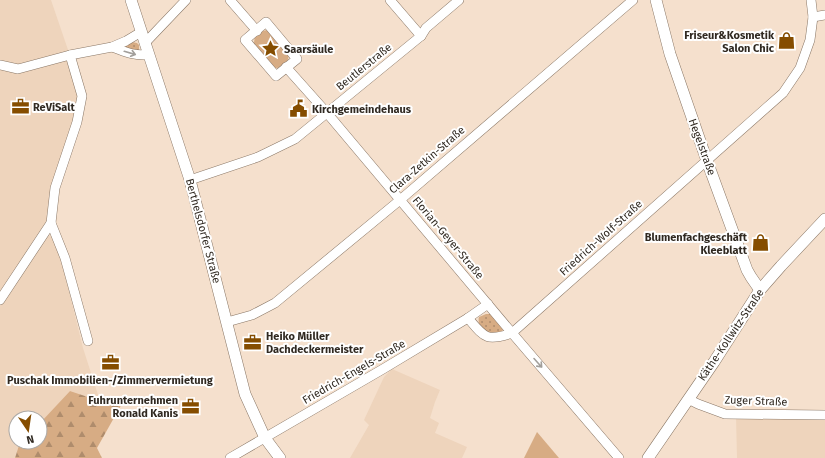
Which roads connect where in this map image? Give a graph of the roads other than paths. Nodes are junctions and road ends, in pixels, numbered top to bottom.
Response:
1 (131, 0) edge
2 (186, 0) edge
3 (230, 0) edge
4 (390, 0) edge
5 (459, 0) edge
6 (633, 0) edge
7 (656, 0) edge
8 (811, 0) edge
9 (825, 15) edge
10 (813, 17) junction
11 (257, 31) junction
12 (421, 36) junction
13 (145, 43) junction
14 (112, 47) junction
15 (70, 55) junction
16 (0, 65) edge
17 (286, 68) junction
18 (327, 113) junction
19 (707, 161) junction
20 (190, 180) junction
21 (400, 200) junction
22 (825, 219) edge
23 (51, 223) junction
24 (760, 290) junction
25 (0, 300) edge
26 (488, 304) junction
27 (468, 318) junction
28 (227, 322) junction
29 (512, 333) junction
30 (88, 341) dead end
31 (688, 398) junction
32 (825, 415) edge
33 (265, 438) junction
34 (230, 458) edge
35 (280, 458) edge
36 (619, 458) edge
37 (648, 458) edge

1 - 13 street, Berthelsdorfer Straße
2 - 13 street
3 - 11 street
4 - 12 street
5 - 12 street, Beutlerstraße
6 - 21 street, Clara-Zetkin-Straße
7 - 19 street, Hegelstraße
8 - 10 street, Friedrich-Wolf-Straße
9 - 10 street
10 - 19 street, Friedrich-Wolf-Straße
11 - 17 street
11 - 17 street
12 - 18 street, Beutlerstraße
13 - 14 street
14 -> 13 street
13 - 20 street, Berthelsdorfer Straße
14 - 15 street
15 - 16 street
15 - 23 street
17 - 18 street, Florian-Geyer-Straße
18 - 20 street, Beutlerstraße
18 - 21 street, Florian-Geyer-Straße
19 - 24 street, Hegelstraße
19 - 29 street, Friedrich-Wolf-Straße
20 - 28 street, Berthelsdorfer Straße
21 - 26 street, Florian-Geyer-Straße
21 - 28 street, Clara-Zetkin-Straße
22 - 24 street, Käthe-Kollwitz-Straße
23 - 25 street
23 - 30 street
24 - 31 street, Käthe-Kollwitz-Straße
26 - 27 street, Friedrich-Engels-Straße
26 - 29 street, Florian-Geyer-Straße
27 - 29 street
27 - 33 street, Friedrich-Engels-Straße
28 - 33 street, Berthelsdorfer Straße
29 -> 36 street, Florian-Geyer-Straße
31 - 32 street, Zuger Straße
31 - 37 street, Käthe-Kollwitz-Straße
33 - 34 street, Friedrich-Engels-Straße
33 - 35 street, Berthelsdorfer Straße

